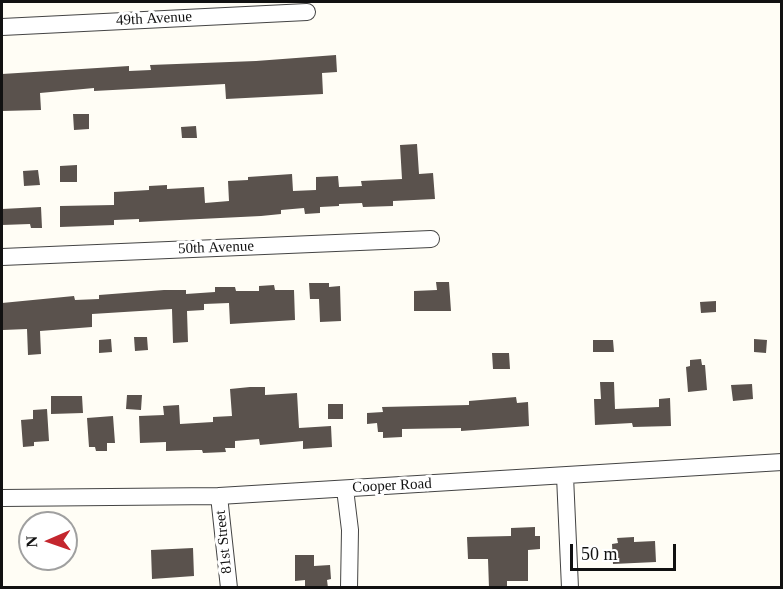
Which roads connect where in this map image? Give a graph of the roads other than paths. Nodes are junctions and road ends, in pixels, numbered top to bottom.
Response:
1 (307, 12) dead end
2 (2, 27) edge
3 (431, 239) dead end
4 (2, 257) edge
5 (782, 462) edge
6 (565, 476) junction
7 (345, 489) junction
8 (219, 496) junction
9 (2, 498) edge
10 (229, 588) edge
11 (349, 588) edge
12 (570, 588) edge

1 - 2 street, 49th Avenue
3 - 4 street, 50th Avenue
5 - 6 street, Cooper Road
6 - 7 street, Cooper Road
6 - 12 street
7 - 8 street, Cooper Road
7 - 11 street
8 - 9 street, Cooper Road
8 - 10 street, 81st Street

